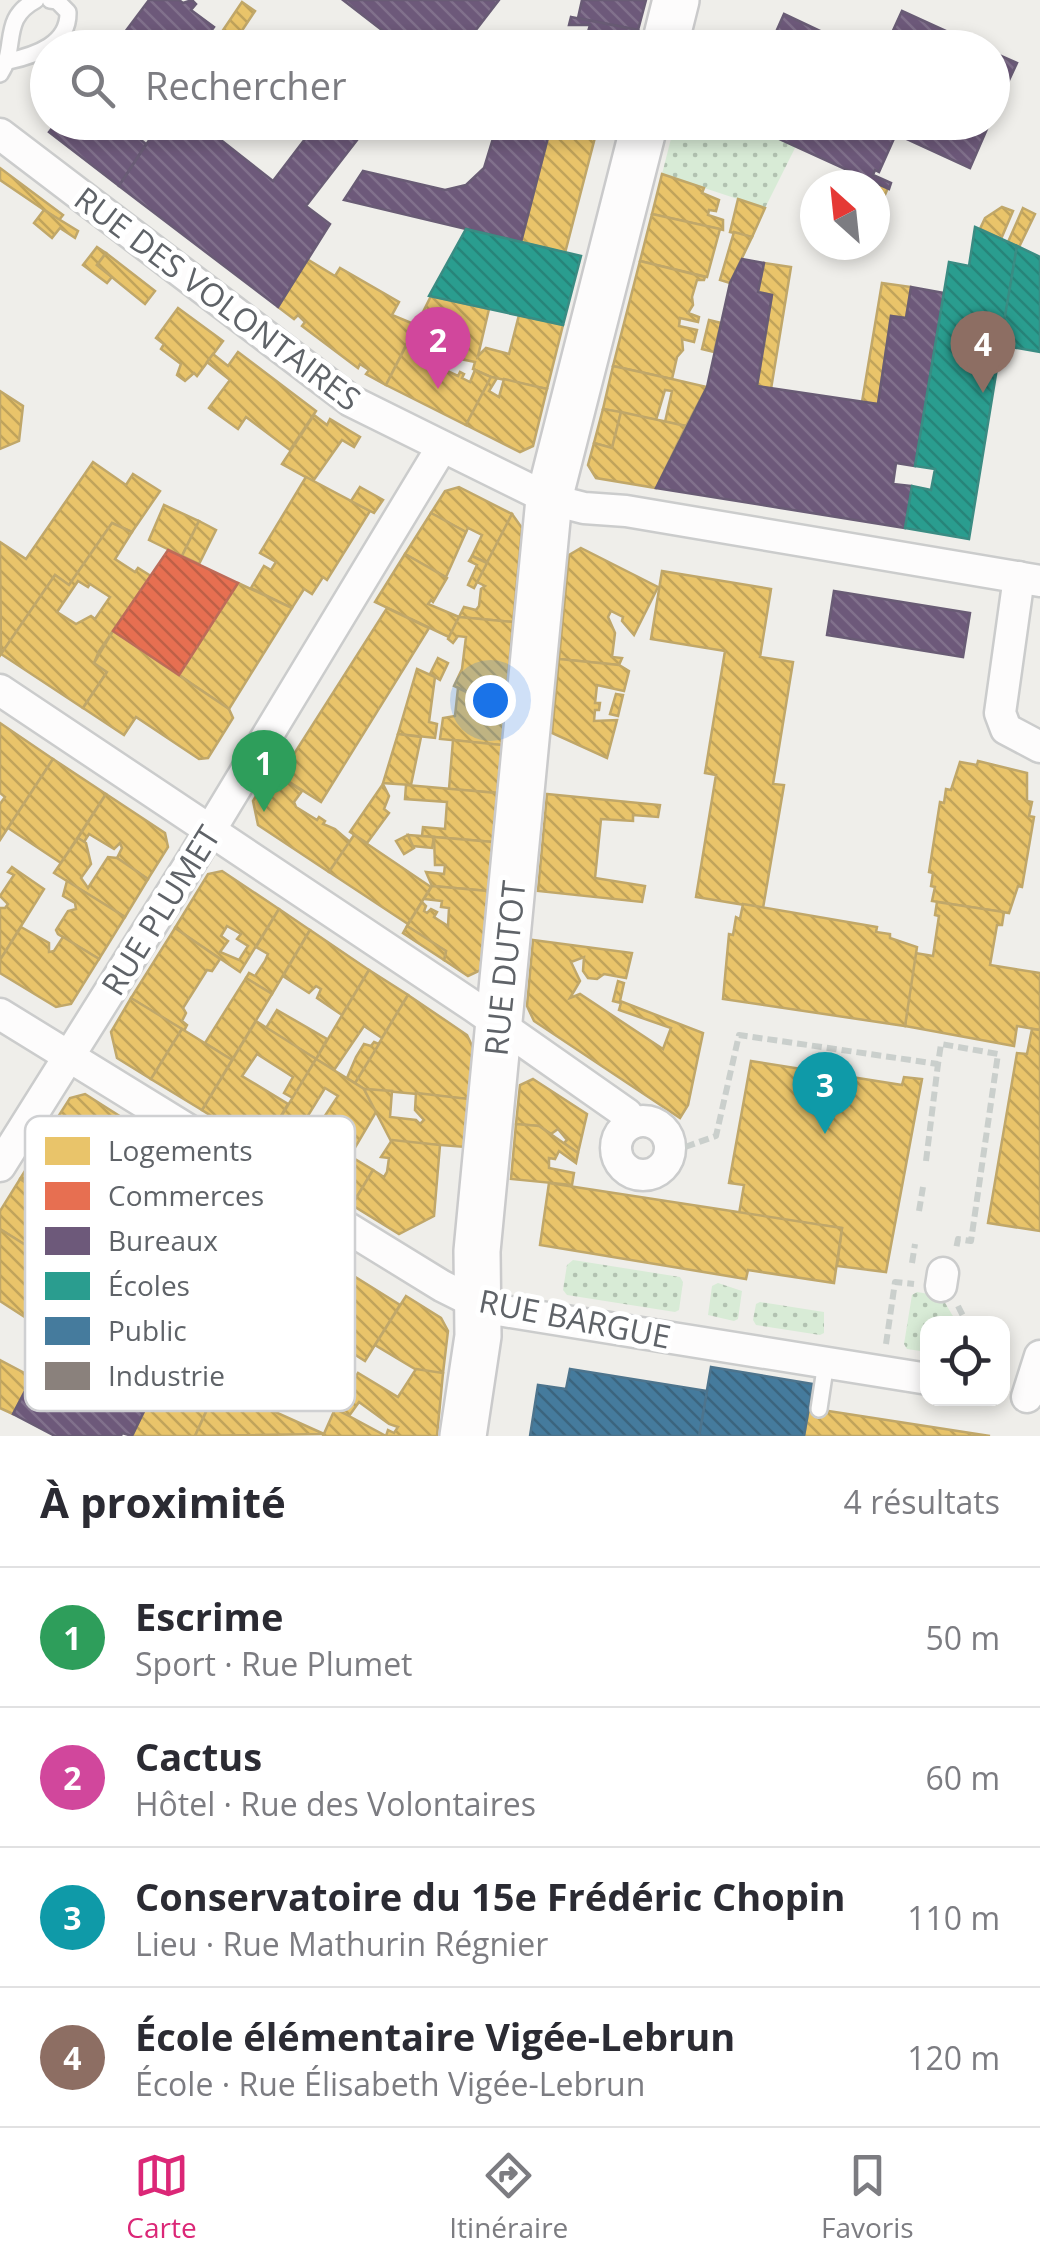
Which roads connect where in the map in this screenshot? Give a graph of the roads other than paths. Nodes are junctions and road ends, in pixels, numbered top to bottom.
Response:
1 (36, 0) edge
2 (50, 0) edge
3 (676, 0) edge
4 (65, 30) edge
5 (668, 30) edge
6 (30, 56) edge
7 (4, 68) edge
8 (0, 134) edge
9 (639, 140) edge
10 (442, 448) junction
11 (549, 499) junction
12 (1030, 579) edge
13 (0, 690) edge
14 (1040, 747) edge
15 (210, 830) junction
16 (0, 1014) edge
17 (498, 1024) junction
18 (68, 1058) junction
19 (31, 1116) edge
20 (163, 1116) edge
21 (632, 1124) junction
22 (25, 1126) edge
23 (0, 1166) edge
24 (355, 1233) edge
25 (476, 1303) junction
26 (1040, 1356) edge
27 (826, 1362) junction
28 (920, 1378) edge
29 (1023, 1396) edge
30 (819, 1409) dead end
31 (463, 1436) edge

1 - 7 lane
2 - 4 lane
3 - 5 street
6 - 7 lane
8 - 10 street, RUE DES VOLONTAIRES
9 - 11 street, RUE DUTOT
10 - 11 street, RUE DES VOLONTAIRES
10 - 15 street, RUE PLUMET
11 - 12 street, RUE DES VOLONTAIRES
11 - 17 street, RUE DUTOT
12 - 14 street
13 - 15 street
15 - 17 street
15 - 18 street, RUE PLUMET
16 - 18 street, RUE BARGUE
17 - 21 street
17 - 25 street, RUE DUTOT
18 - 19 street, RUE PLUMET
18 - 20 street, RUE BARGUE
21 - 21 street
22 - 23 street, RUE PLUMET
24 - 25 street, RUE BARGUE
25 - 27 street, RUE BARGUE
25 - 31 street, RUE DUTOT
26 - 29 street
27 - 28 street, RUE BARGUE
27 - 30 lane

